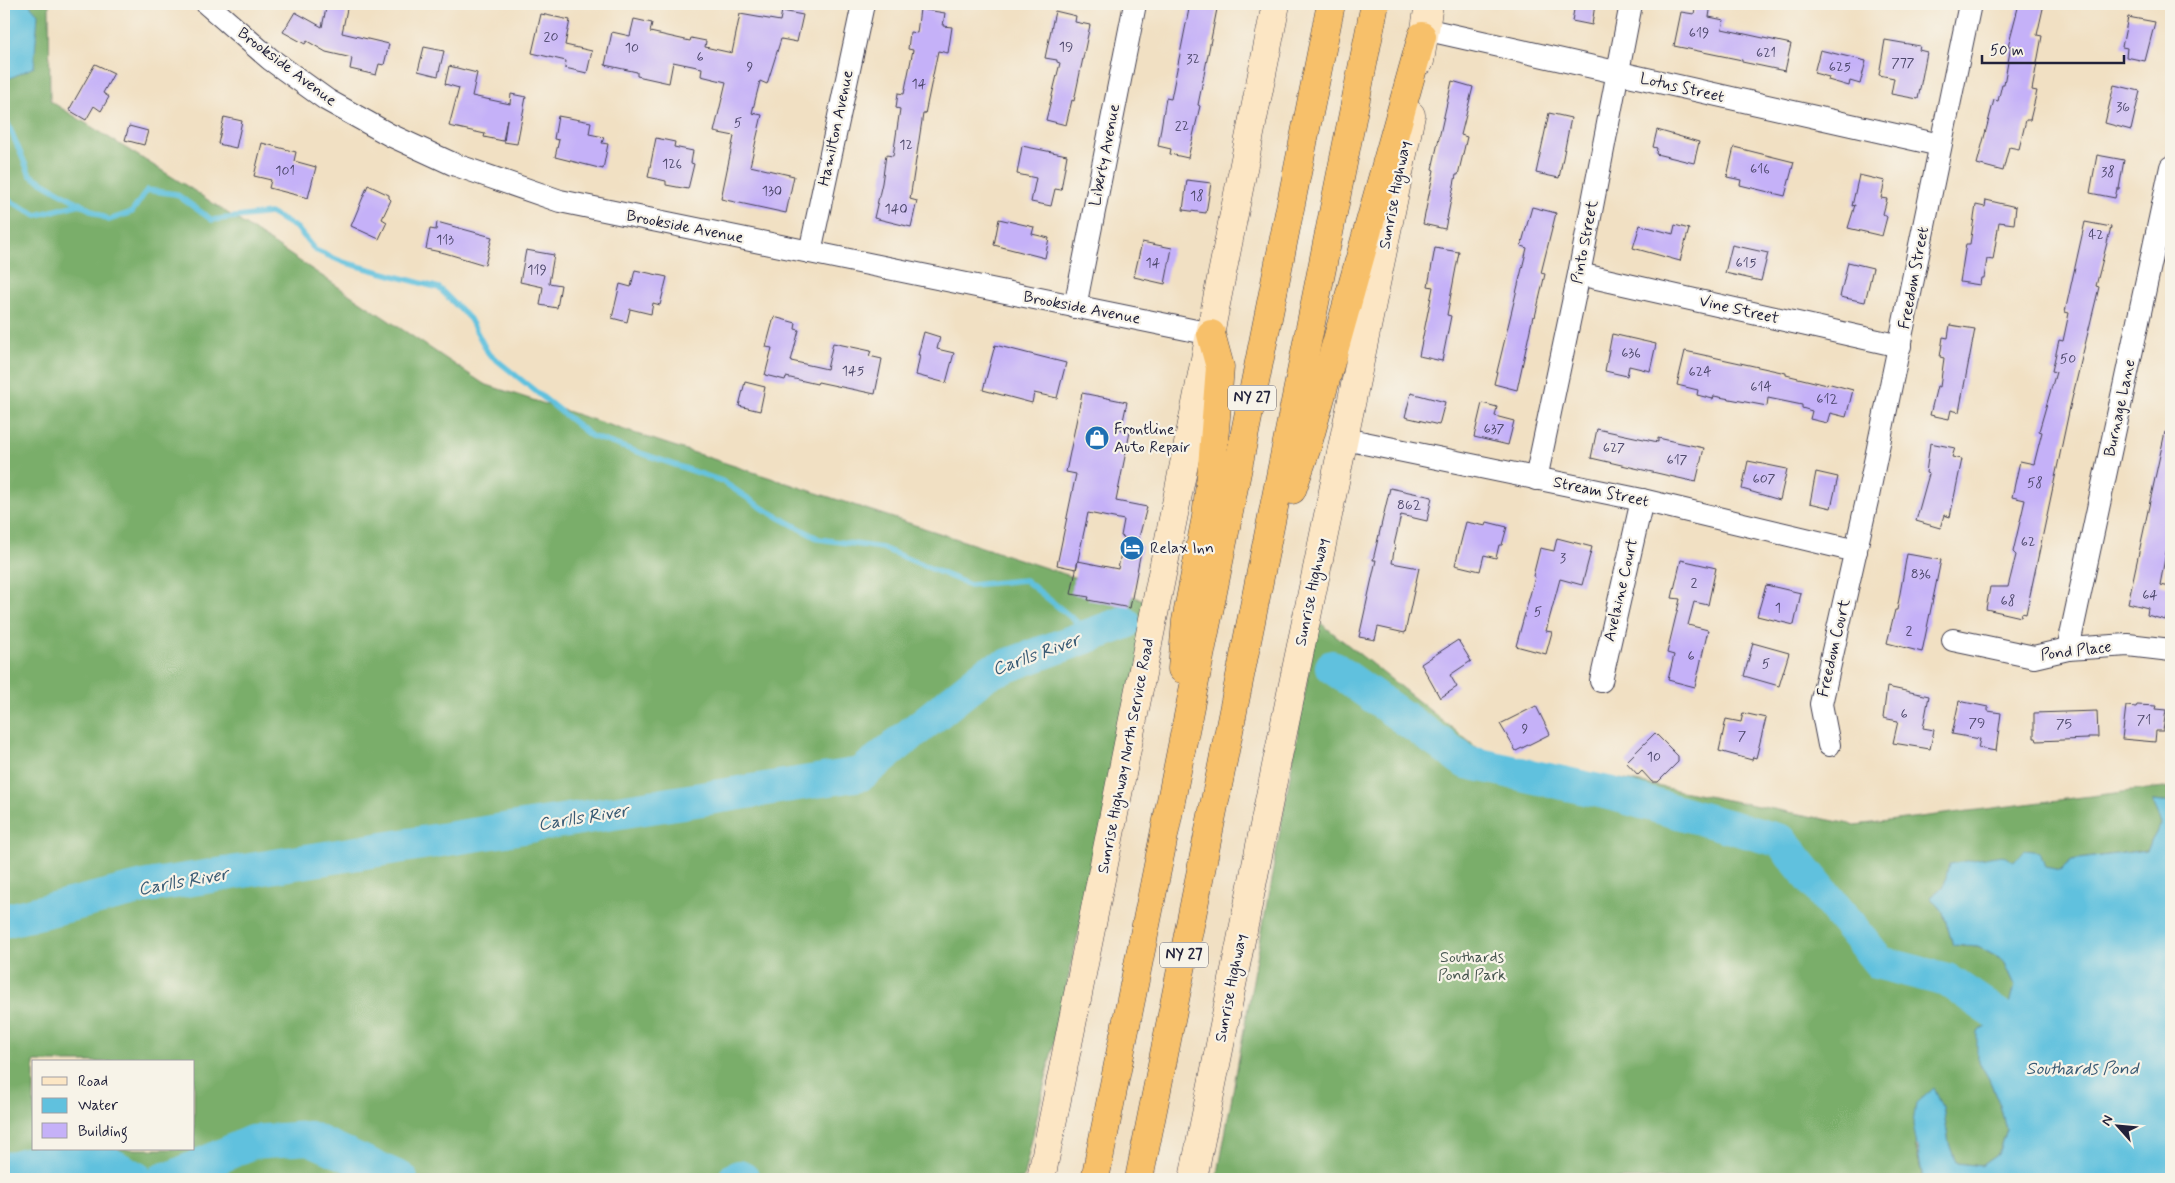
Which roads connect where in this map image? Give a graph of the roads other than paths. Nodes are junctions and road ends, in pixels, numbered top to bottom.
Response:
1 (207, 4) edge
2 (862, 4) edge
3 (1135, 4) edge
4 (1276, 4) edge
5 (1331, 4) edge
6 (1375, 4) edge
7 (1631, 4) edge
8 (1970, 4) edge
9 (1425, 23) edge
10 (1618, 73) junction
11 (1940, 145) junction
12 (2171, 167) edge
13 (810, 252) junction
14 (1579, 274) junction
15 (1075, 307) junction
16 (1211, 334) junction
17 (1900, 346) junction
18 (1345, 439) junction
19 (1536, 479) junction
20 (1642, 500) junction
21 (1856, 551) junction
22 (1258, 586) junction
23 (1952, 640) dead end
24 (2068, 649) junction
25 (2171, 650) edge
26 (1601, 680) dead end
27 (1829, 745) dead end
28 (1173, 793) junction
29 (1041, 1179) edge
30 (1095, 1179) edge
31 (1139, 1179) edge
32 (1192, 1179) edge

1 - 13 street, Brookside Avenue
2 - 13 street, Hamilton Avenue
3 - 15 street, Liberty Avenue
4 - 16 main road
5 - 28 highway, NY 27
6 - 22 highway, NY 27
7 - 10 street, Pinto Street
8 - 11 street, Freedom Street
9 - 10 street, Lotus Street
9 - 18 main road, Sunrise Highway
9 - 22 highway
10 - 11 street, Lotus Street
10 - 14 street, Pinto Street
11 - 17 street, Freedom Street
12 - 24 street, Burnage Lane
13 - 15 street, Brookside Avenue
14 - 17 street, Vine Street
14 - 19 street, Pinto Street
15 - 16 street, Brookside Avenue
16 - 28 highway
16 - 29 main road, Sunrise Highway North Service Road
17 - 21 street, Freedom Street
18 - 19 street, Stream Street
18 - 32 main road, Sunrise Highway
19 - 20 street, Stream Street
20 - 21 street, Stream Street
20 - 26 street, Avelaine Court
21 - 27 street, Freedom Court
22 - 31 highway, NY 27
23 - 24 street, Pond Place
24 - 25 street, Pond Place
28 - 30 highway, NY 27

